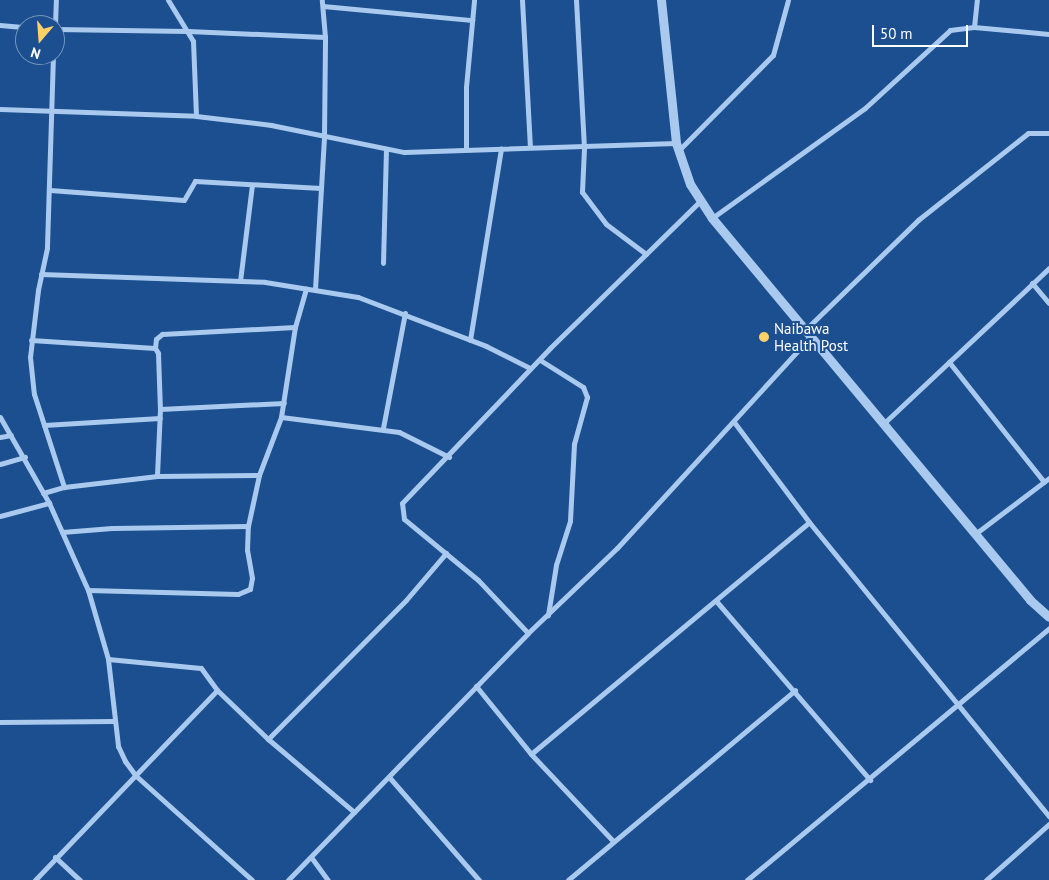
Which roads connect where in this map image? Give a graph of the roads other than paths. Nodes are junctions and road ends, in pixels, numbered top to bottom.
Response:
1 (56, 0) edge
2 (168, 0) edge
3 (474, 0) edge
4 (522, 0) edge
5 (576, 0) edge
6 (661, 0) edge
7 (788, 0) edge
8 (977, 0) edge
9 (322, 3) edge
10 (55, 15) edge
11 (472, 20) junction
12 (0, 25) edge
13 (15, 26) edge
14 (974, 27) junction
15 (65, 30) edge
16 (188, 31) junction
17 (1049, 34) edge
18 (325, 37) junction
19 (52, 65) edge
20 (0, 109) edge
21 (50, 110) junction
22 (196, 116) junction
23 (1049, 133) edge
24 (324, 137) junction
25 (530, 146) junction
26 (466, 148) junction
27 (500, 148) junction
28 (584, 148) junction
29 (677, 148) junction
30 (386, 150) junction
31 (252, 185) junction
32 (322, 188) junction
33 (50, 190) junction
34 (701, 200) junction
35 (712, 218) junction
36 (646, 254) junction
37 (383, 263) dead end
38 (1049, 268) edge
39 (41, 274) junction
40 (240, 281) junction
41 (1032, 283) junction
42 (306, 288) junction
43 (315, 289) junction
44 (1049, 303) edge
45 (405, 313) junction
46 (295, 327) junction
47 (808, 333) junction
48 (31, 340) junction
49 (470, 340) junction
50 (155, 348) junction
51 (540, 360) junction
52 (949, 362) junction
53 (530, 368) junction
54 (284, 403) junction
55 (160, 410) junction
56 (0, 417) edge
57 (160, 418) junction
58 (281, 418) junction
59 (734, 422) junction
60 (883, 424) junction
61 (44, 425) junction
62 (383, 428) junction
63 (11, 435) junction
64 (0, 437) edge
65 (25, 457) junction
66 (449, 457) junction
67 (0, 464) edge
68 (259, 475) junction
69 (157, 476) junction
70 (1047, 480) edge
71 (64, 487) junction
72 (43, 493) junction
73 (49, 503) junction
74 (0, 516) edge
75 (809, 522) junction
76 (248, 526) junction
77 (62, 532) junction
78 (975, 534) junction
79 (446, 554) junction
80 (88, 590) junction
81 (717, 602) junction
82 (548, 616) junction
83 (1049, 617) edge
84 (1049, 628) edge
85 (528, 634) junction
86 (108, 659) junction
87 (476, 686) junction
88 (216, 690) junction
89 (795, 690) junction
90 (958, 703) junction
91 (115, 721) junction
92 (0, 722) edge
93 (268, 739) junction
94 (531, 754) junction
95 (135, 775) junction
96 (389, 777) junction
97 (870, 780) junction
98 (354, 812) junction
99 (1049, 816) edge
100 (1049, 824) edge
101 (613, 841) junction
102 (55, 857) junction
103 (311, 857) junction
104 (35, 880) edge
105 (80, 880) edge
106 (252, 880) edge
107 (288, 880) edge
108 (328, 880) edge
109 (479, 880) edge
110 (568, 880) edge
111 (747, 880) edge
112 (986, 880) edge

1 - 10 street
2 - 16 street
3 - 11 street
4 - 25 street
5 - 28 street
6 - 29 street
7 - 29 street
8 - 14 street
9 - 11 street
9 - 18 street
11 - 26 street
12 - 13 street
14 - 17 street
14 - 35 street
15 - 16 street
16 - 18 street
16 - 22 street
18 - 24 street
19 - 21 street
20 - 21 street
21 - 22 street
21 - 33 street
22 - 24 street
23 - 47 street
24 - 30 street
24 - 32 street
25 - 27 street
25 - 28 street
26 - 27 street
26 - 30 street
27 - 49 street
28 - 29 street
28 - 36 street
29 - 34 street
30 - 37 street
31 - 32 street
31 - 33 street
31 - 40 street
32 - 43 street
33 - 39 street
34 - 35 street
34 - 36 street
35 - 47 street
36 - 51 street
38 - 41 street
39 - 40 street
39 - 48 street
40 - 42 street
41 - 44 street
41 - 52 street
42 - 43 street
42 - 46 street
43 - 45 street
45 - 49 street
45 - 62 street
46 - 50 street
46 - 54 street
47 - 59 street
47 - 60 street
48 - 50 street
48 - 61 street
49 - 53 street
50 - 55 street
51 - 53 street
51 - 82 street
52 - 60 street
52 - 70 street
53 - 66 street
54 - 55 street
54 - 58 street
55 - 57 street
56 - 63 street
57 - 61 street
57 - 69 street
58 - 62 street
58 - 68 street
59 - 75 street
59 - 82 street
60 - 78 street
61 - 71 street
62 - 66 street
63 - 64 street
63 - 65 street
65 - 67 street
65 - 72 street
66 - 79 street
68 - 69 street
68 - 76 street
69 - 71 street
70 - 78 street
71 - 72 street
72 - 73 street
73 - 74 street
73 - 77 street
75 - 81 street
75 - 90 street
76 - 77 street
76 - 80 street
77 - 80 street
78 - 83 street
79 - 85 street
79 - 93 street
80 - 86 street
81 - 89 street
81 - 94 street
82 - 85 street
84 - 90 street
85 - 87 street
86 - 88 street
86 - 91 street
87 - 94 street
87 - 96 street
88 - 93 street
88 - 95 street
89 - 97 street
89 - 101 street
90 - 97 street
90 - 99 street
91 - 92 street
91 - 95 street
93 - 98 street
94 - 101 street
95 - 102 street
95 - 106 street
96 - 98 street
96 - 109 street
97 - 111 street
98 - 103 street
100 - 112 street
101 - 110 street
102 - 104 street
102 - 105 street
103 - 107 street
103 - 108 street

